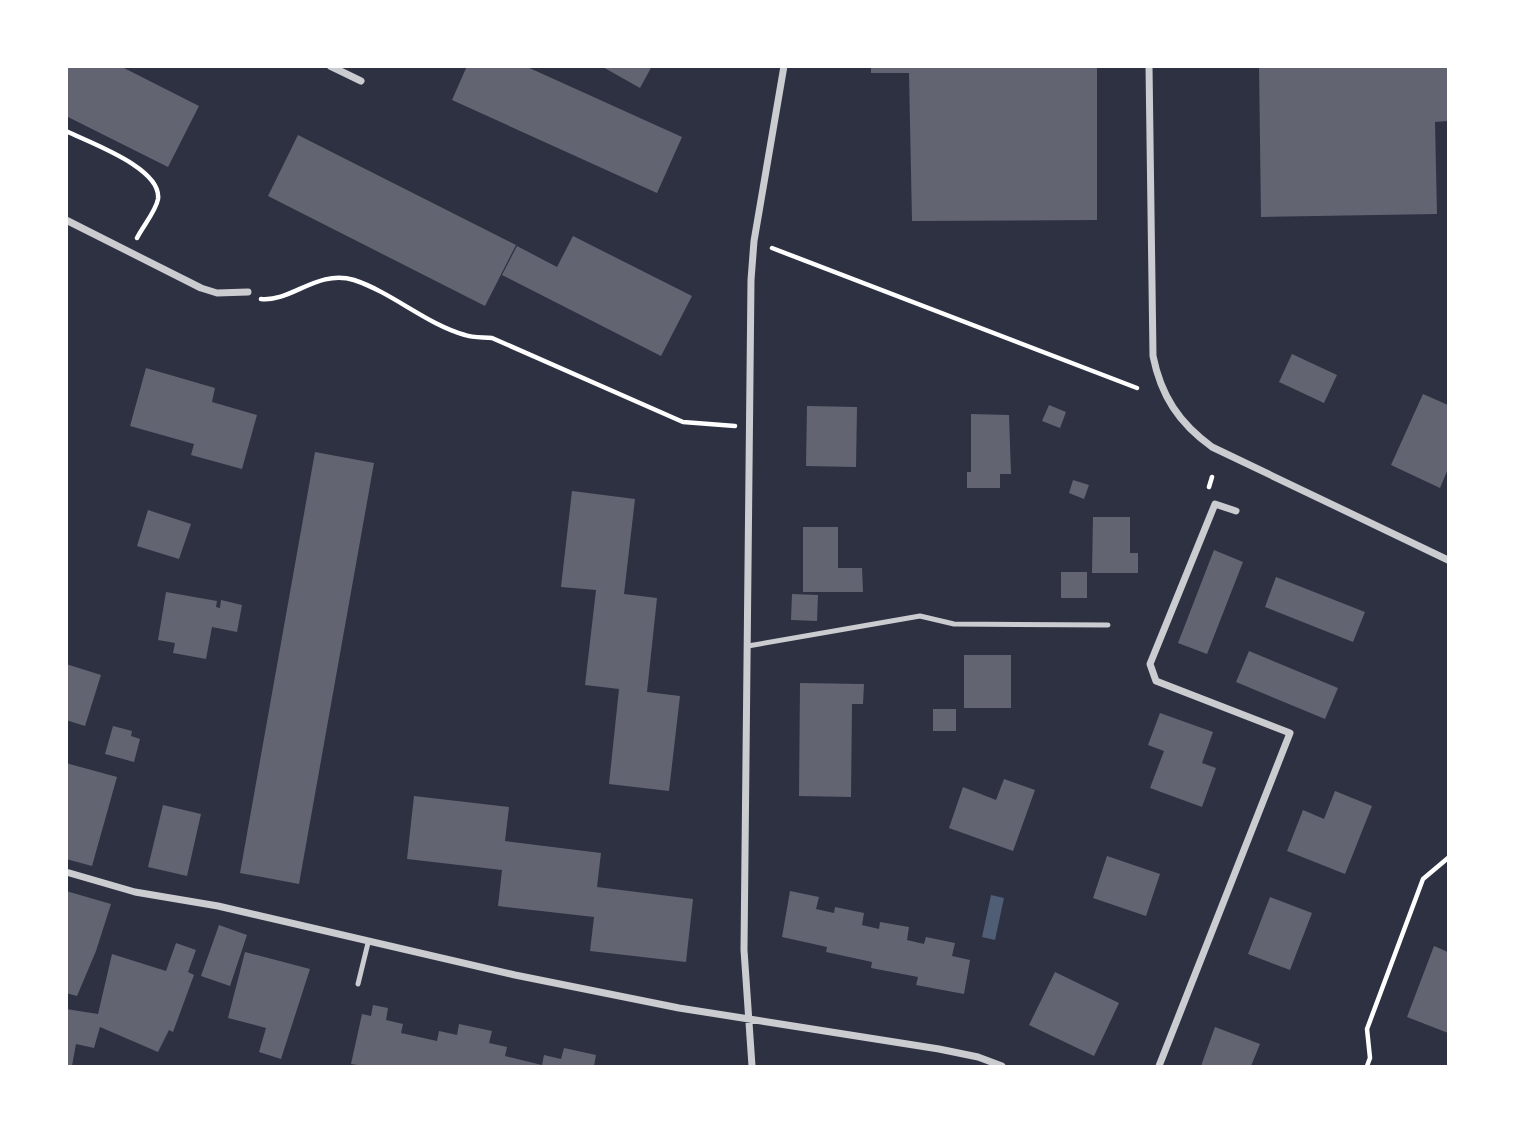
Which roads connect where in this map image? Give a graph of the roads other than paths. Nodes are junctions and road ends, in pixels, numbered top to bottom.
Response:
1 (330, 66) edge
2 (784, 66) edge
3 (1149, 66) edge
4 (361, 81) dead end
5 (66, 220) edge
6 (248, 292) road end
7 (1236, 511) dead end
8 (1448, 560) edge
9 (1108, 625) dead end
10 (748, 646) junction
11 (66, 872) edge
12 (368, 943) junction
13 (358, 984) dead end
14 (747, 1017) junction
15 (752, 1066) edge
16 (1002, 1066) edge
17 (1159, 1066) edge

1 - 4 street
2 - 10 street
3 - 8 street
5 - 6 street
7 - 17 street
9 - 10 lane
10 - 14 street
11 - 12 street
12 - 13 lane
12 - 14 street
14 - 15 street
14 - 16 street

